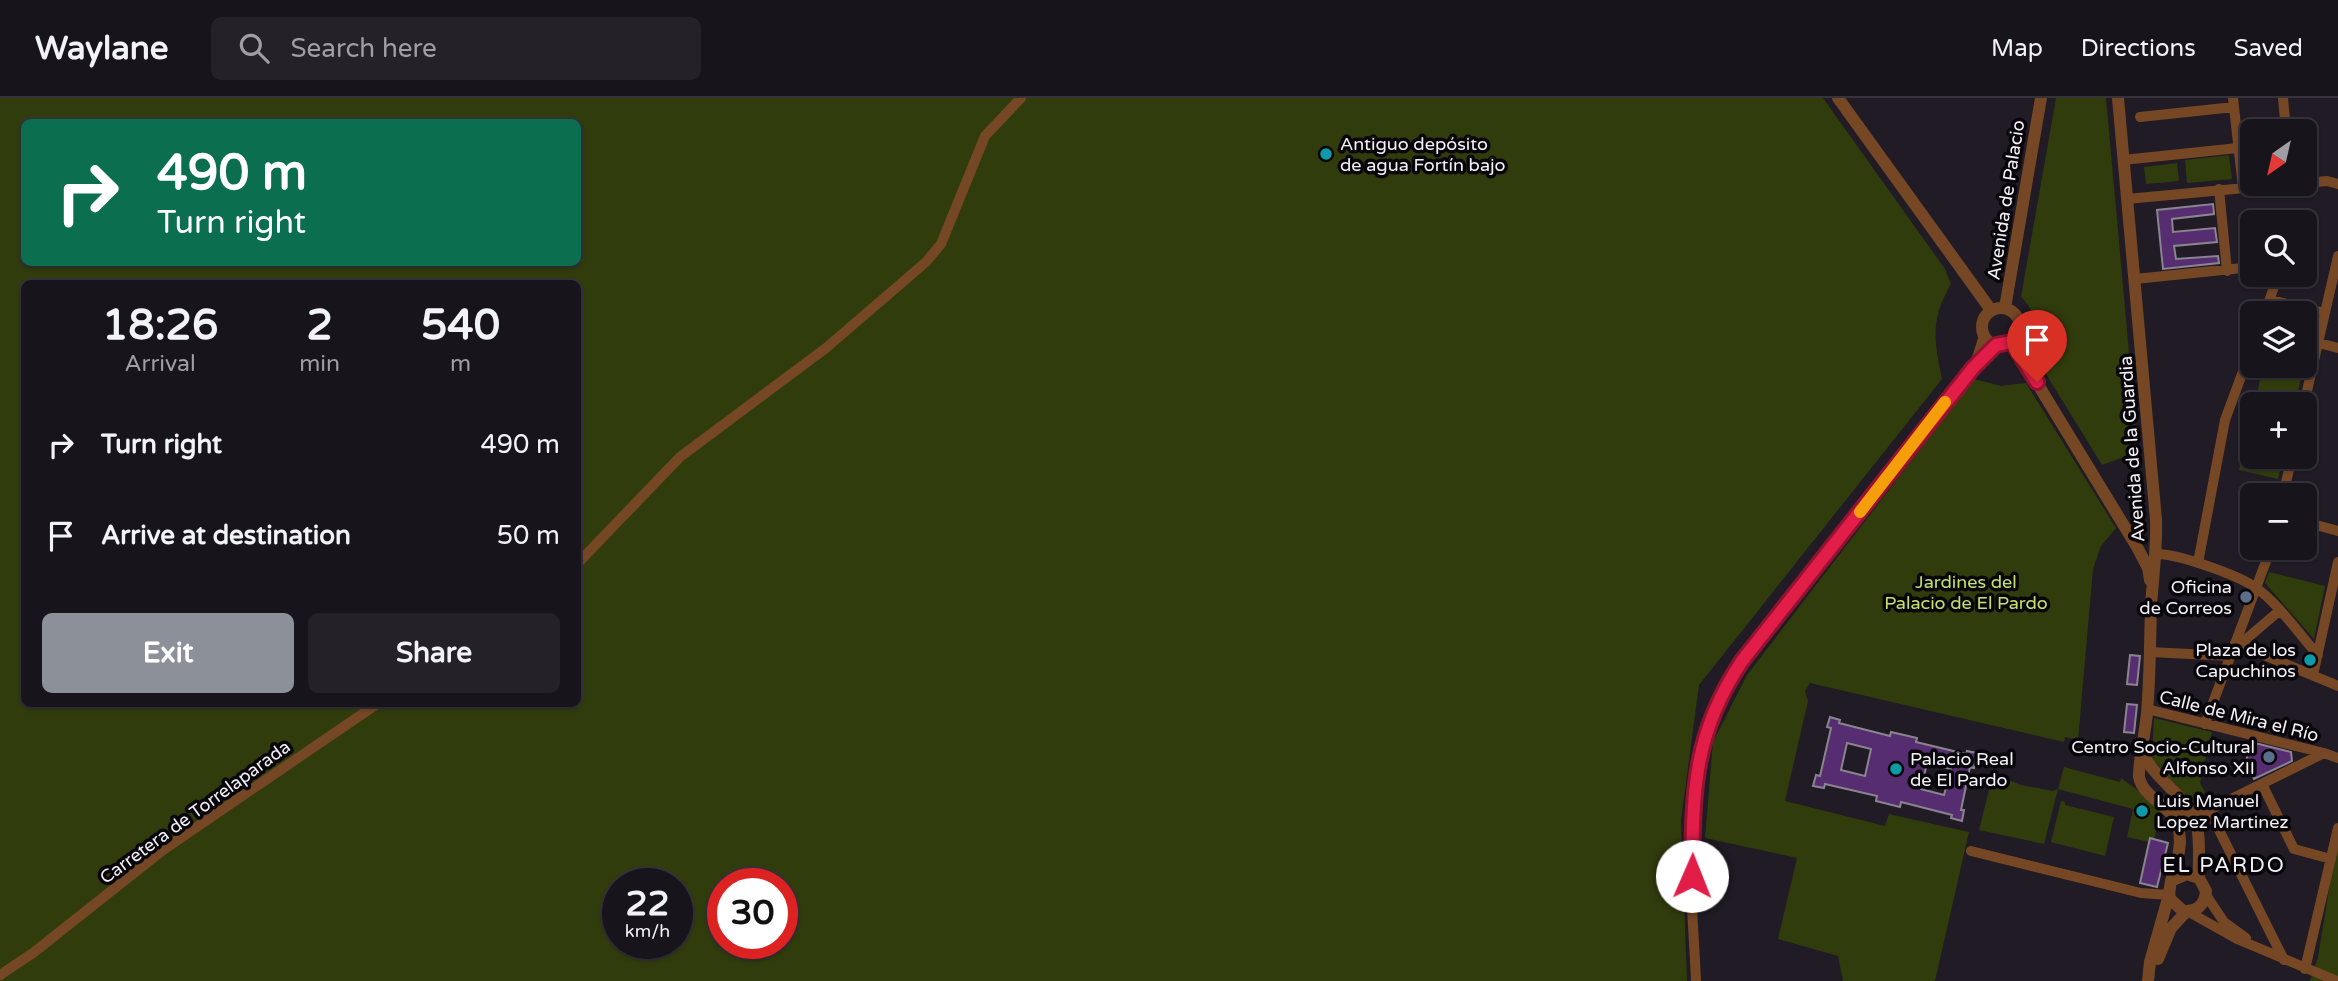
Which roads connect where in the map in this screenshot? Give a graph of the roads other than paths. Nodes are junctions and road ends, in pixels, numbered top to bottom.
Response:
1 (1021, 98) edge
2 (1838, 98) edge
3 (2040, 98) edge
4 (2118, 98) edge
5 (2283, 98) edge
6 (2234, 103) edge
7 (2140, 117) dead end
8 (2285, 119) edge
9 (2238, 148) junction
10 (2123, 160) junction
11 (2240, 164) edge
12 (2317, 182) edge
13 (2338, 184) edge
14 (2240, 188) edge
15 (2219, 189) junction
16 (2127, 199) junction
17 (2338, 256) edge
18 (2240, 269) edge
19 (2227, 271) junction
20 (2135, 279) junction
21 (2274, 287) edge
22 (2270, 300) joint
23 (2005, 308) junction
24 (1991, 310) junction
25 (2325, 313) junction
26 (1984, 336) junction
27 (2012, 342) junction
28 (2319, 343) junction
29 (1996, 345) junction
30 (2317, 346) edge
31 (2338, 348) edge
32 (1973, 368) junction
33 (2241, 378) edge
34 (2156, 520) junction
35 (2317, 525) edge
36 (2338, 531) edge
37 (2135, 543) junction
38 (2163, 554) junction
39 (2199, 558) junction
40 (581, 560) edge
41 (2266, 560) edge
42 (2338, 562) edge
43 (2148, 568) junction
44 (2255, 587) junction
45 (2152, 593) junction
46 (2279, 611) junction
47 (2333, 611) edge
48 (2235, 643) junction
49 (2150, 652) junction
50 (2318, 655) junction
51 (2230, 656) junction
52 (2313, 675) junction
53 (2338, 686) edge
54 (373, 707) edge
55 (2147, 709) junction
56 (2205, 723) junction
57 (2324, 753) junction
58 (2338, 758) edge
59 (2143, 767) junction
60 (2262, 784) junction
61 (2209, 810) junction
62 (2193, 814) junction
63 (2174, 816) junction
64 (2338, 828) edge
65 (1971, 851) dead end
66 (2331, 859) junction
67 (2199, 878) junction
68 (2173, 880) junction
69 (2206, 895) junction
70 (2174, 904) junction
71 (2267, 951) junction
72 (2284, 960) junction
73 (2309, 970) junction
74 (0, 975) edge
75 (2148, 980) edge
76 (1696, 981) edge
77 (2337, 981) edge

1 - 40 street
2 - 24 street
3 - 23 street, Avenida de Palacio
4 - 10 street, Avenida de la Guardia
5 - 8 street
6 - 7 street
6 - 9 street
9 - 10 street
9 - 11 street
10 - 16 street, Avenida de la Guardia
12 - 13 street
14 - 15 street
15 - 16 street
15 - 19 street
16 - 20 street, Avenida de la Guardia
17 - 25 street
18 - 19 street
19 - 20 street
20 - 34 street, Avenida de la Guardia
21 - 22 street
22 - 25 street
23 - 24 street
23 - 27 street
24 - 26 street
25 - 28 street
26 - 29 street
26 - 32 street
27 - 29 street
27 - 37 street
28 - 30 street
28 - 31 street
29 - 32 street
32 - 76 street
33 - 39 street
34 - 37 street
34 - 38 street, Avenida de la Guardia
35 - 36 street
37 - 38 street
37 - 43 street
38 - 39 street
38 - 43 street
38 - 45 street, Avenida de la Guardia
39 - 44 street
41 - 44 street
42 - 47 street
43 - 45 street
44 - 46 street
44 - 48 street
45 - 49 street, Avenida de la Guardia
46 - 48 street
46 - 50 street
47 - 50 street
48 - 51 street
48 - 52 street
49 - 51 street
49 - 55 street, Avenida de la Guardia
50 - 52 street
51 - 56 street
52 - 53 street
54 - 74 street, Carretera de Torrelaparada
55 - 56 street, Calle de Mira el Río
55 - 59 street, Avenida de la Guardia
56 - 57 street, Calle de Mira el Río
57 - 58 street, Calle de Mira el Río
57 - 60 street
59 - 62 street
59 - 63 street
60 - 61 street
60 - 66 street
61 - 62 street
61 - 72 street
62 - 63 street
62 - 67 street
63 - 68 street
64 - 66 street
65 - 70 street
66 - 73 street
67 - 68 street
67 - 69 street
68 - 70 street
69 - 70 street
69 - 71 street
70 - 71 street
70 - 75 street
70 - 75 street
71 - 72 street
72 - 73 street
73 - 77 street

